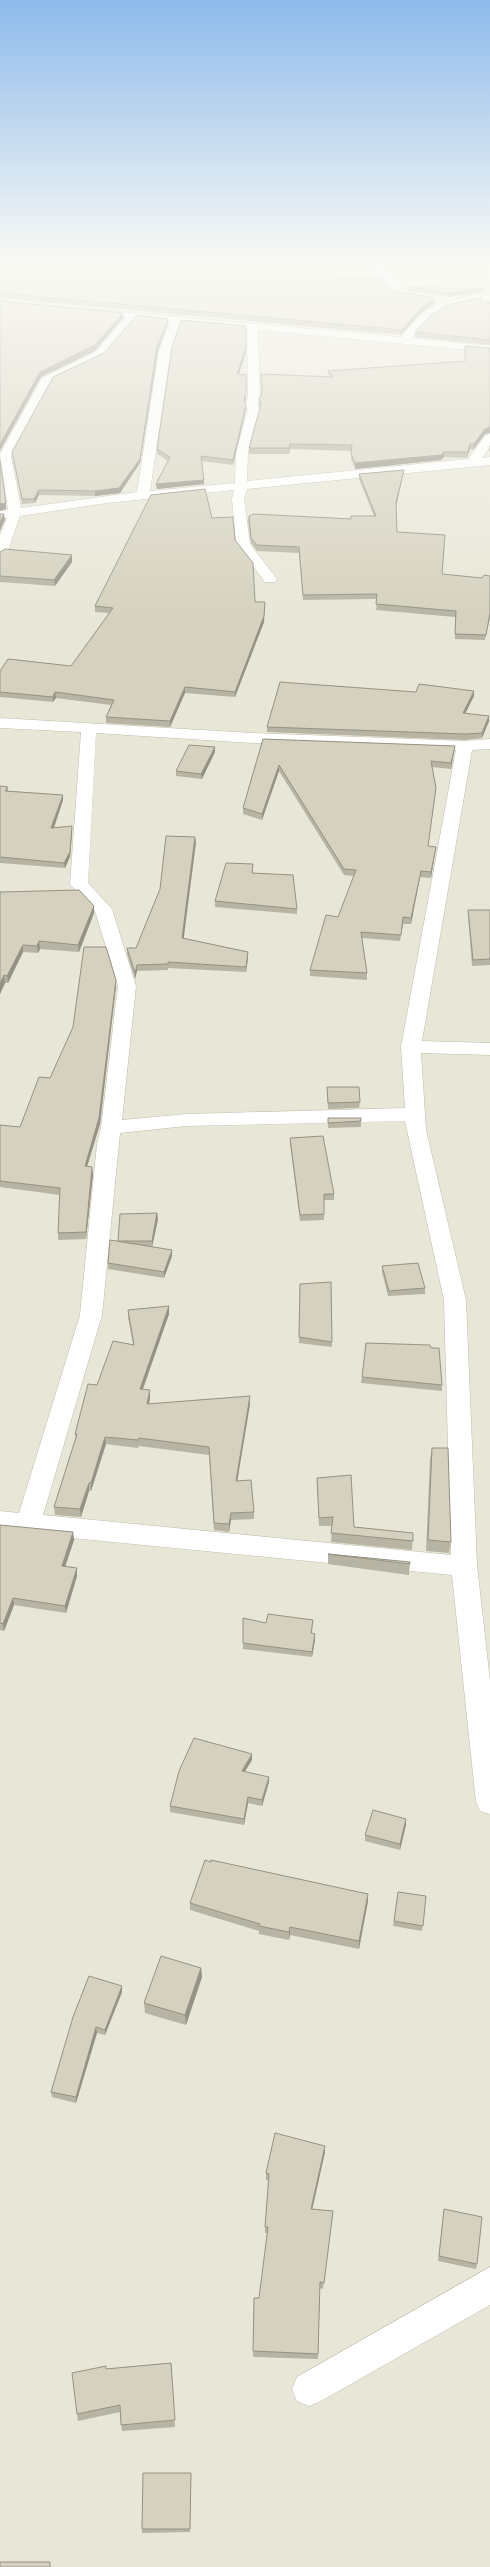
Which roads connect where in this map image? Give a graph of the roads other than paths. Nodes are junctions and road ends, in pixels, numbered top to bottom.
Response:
1 (45, 384) edge
2 (160, 384) edge
3 (254, 384) edge
4 (490, 438) edge
5 (490, 461) edge
6 (472, 463) junction
7 (241, 486) junction
8 (143, 496) junction
9 (15, 513) junction
10 (0, 515) edge
11 (0, 554) edge
12 (270, 579) dead end
13 (0, 723) edge
14 (89, 728) junction
15 (490, 744) edge
16 (465, 746) junction
17 (411, 1047) junction
18 (490, 1049) edge
19 (415, 1114) junction
20 (111, 1128) junction
21 (0, 1521) edge
22 (28, 1524) junction
23 (464, 1566) junction
24 (490, 1802) edge
25 (490, 2284) edge
26 (309, 2389) dead end

1 - 9 street
2 - 8 street
3 - 7 street
4 - 6 street
5 - 6 street
6 - 7 street
7 - 8 street
7 - 12 street
8 - 9 street
9 - 10 street
9 - 11 street
13 - 14 street
14 - 16 street
14 - 20 street
15 - 16 street
16 - 17 street
17 - 18 street
17 - 19 street
19 - 20 street
19 - 23 street
20 - 22 street
21 - 22 street
22 - 23 street
23 - 24 street
25 - 26 street

